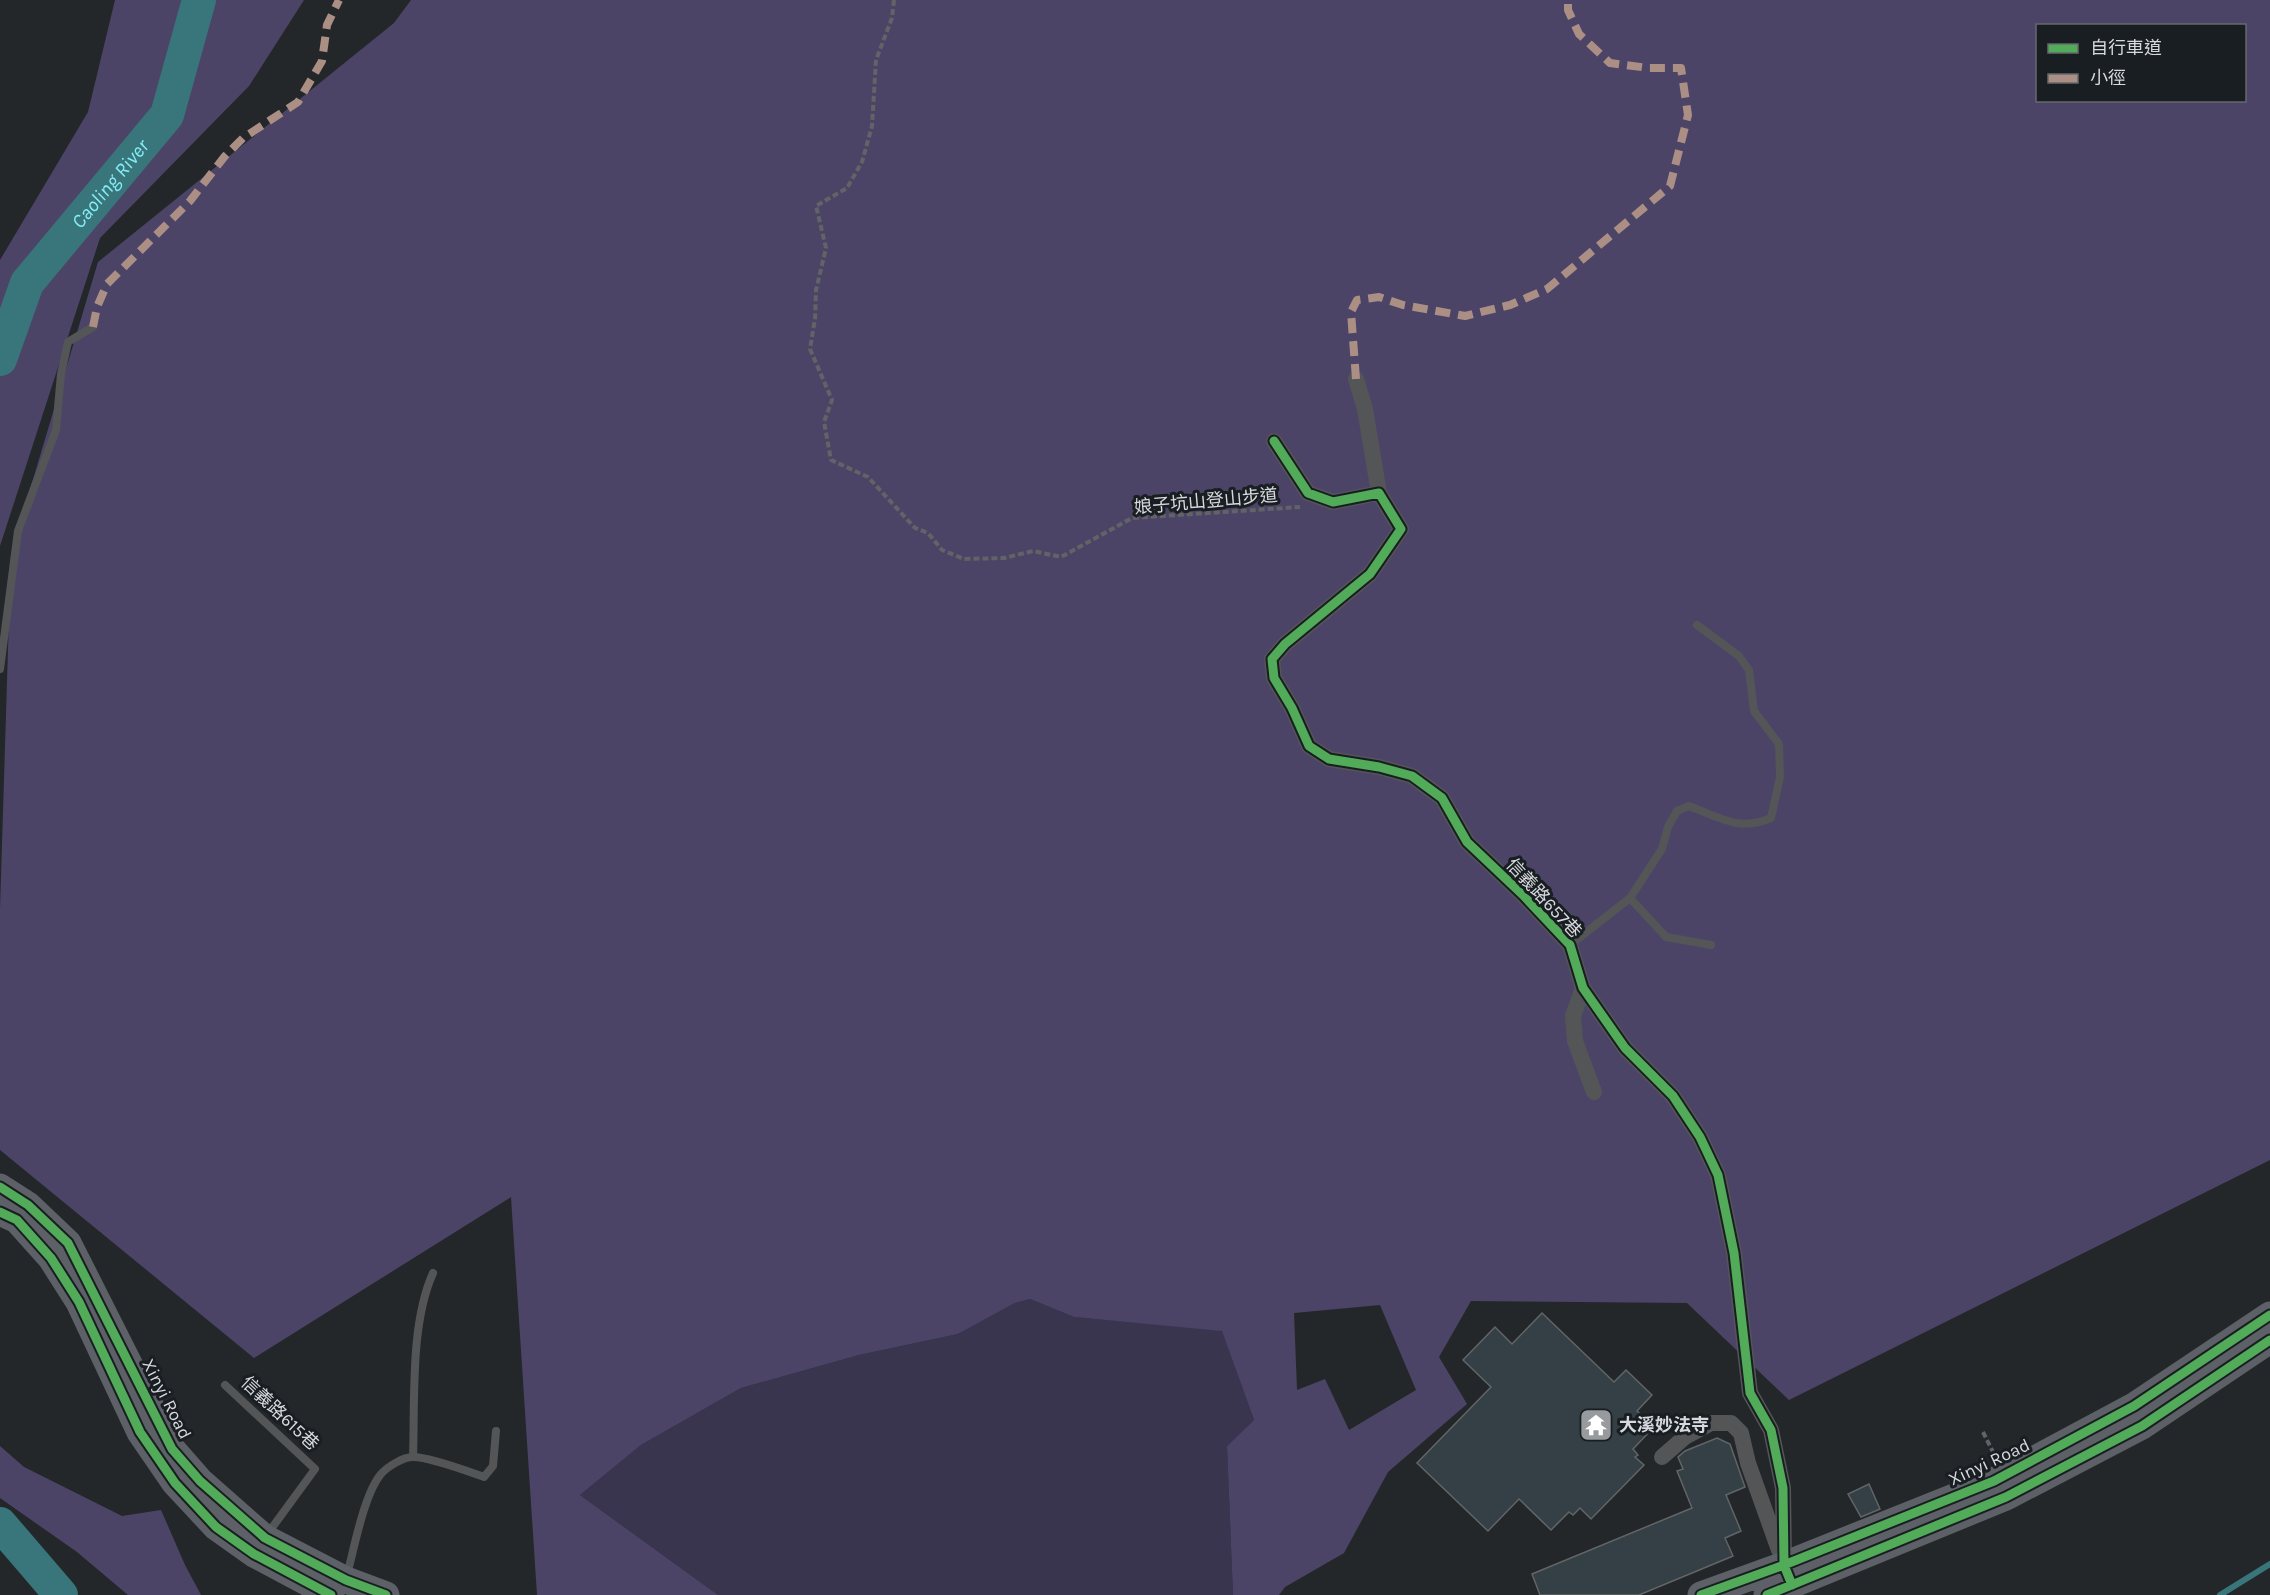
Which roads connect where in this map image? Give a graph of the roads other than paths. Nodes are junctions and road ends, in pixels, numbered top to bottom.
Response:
1 (93, 327) dead end
2 (1356, 379) dead end
3 (1274, 441) dead end
4 (1379, 493) junction
5 (1697, 625) dead end
6 (0, 669) edge
7 (1630, 898) junction
8 (1570, 945) junction
9 (1712, 945) dead end
10 (1583, 988) junction
11 (1594, 1092) dead end
12 (0, 1187) edge
13 (0, 1212) edge
14 (433, 1273) dead end
15 (2270, 1315) edge
16 (2270, 1340) edge
17 (225, 1385) dead end
18 (496, 1431) dead end
19 (413, 1457) junction
20 (1662, 1457) dead end
21 (259, 1546) junction
22 (1788, 1575) junction
23 (340, 1587) edge
24 (386, 1595) edge
25 (1701, 1595) edge
26 (1767, 1595) edge

1 - 6 lane
2 - 4 street
3 - 4 street
4 - 8 street, 信義路657巷
5 - 7 lane
7 - 8 lane
7 - 9 lane
8 - 10 street, 信義路657巷
10 - 11 street
10 - 22 street, 信義路657巷
12 - 21 main road, Xinyi Road
13 - 21 main road, Xinyi Road
14 - 19 lane
15 - 22 main road, Xinyi Road
16 - 22 main road, Xinyi Road
17 - 21 lane, 信義路615巷
18 - 19 lane
19 - 23 lane
20 - 22 street
21 - 23 main road, Xinyi Road
22 - 25 main road, Xinyi Road
22 - 26 main road, Xinyi Road
23 - 24 main road, Xinyi Road

